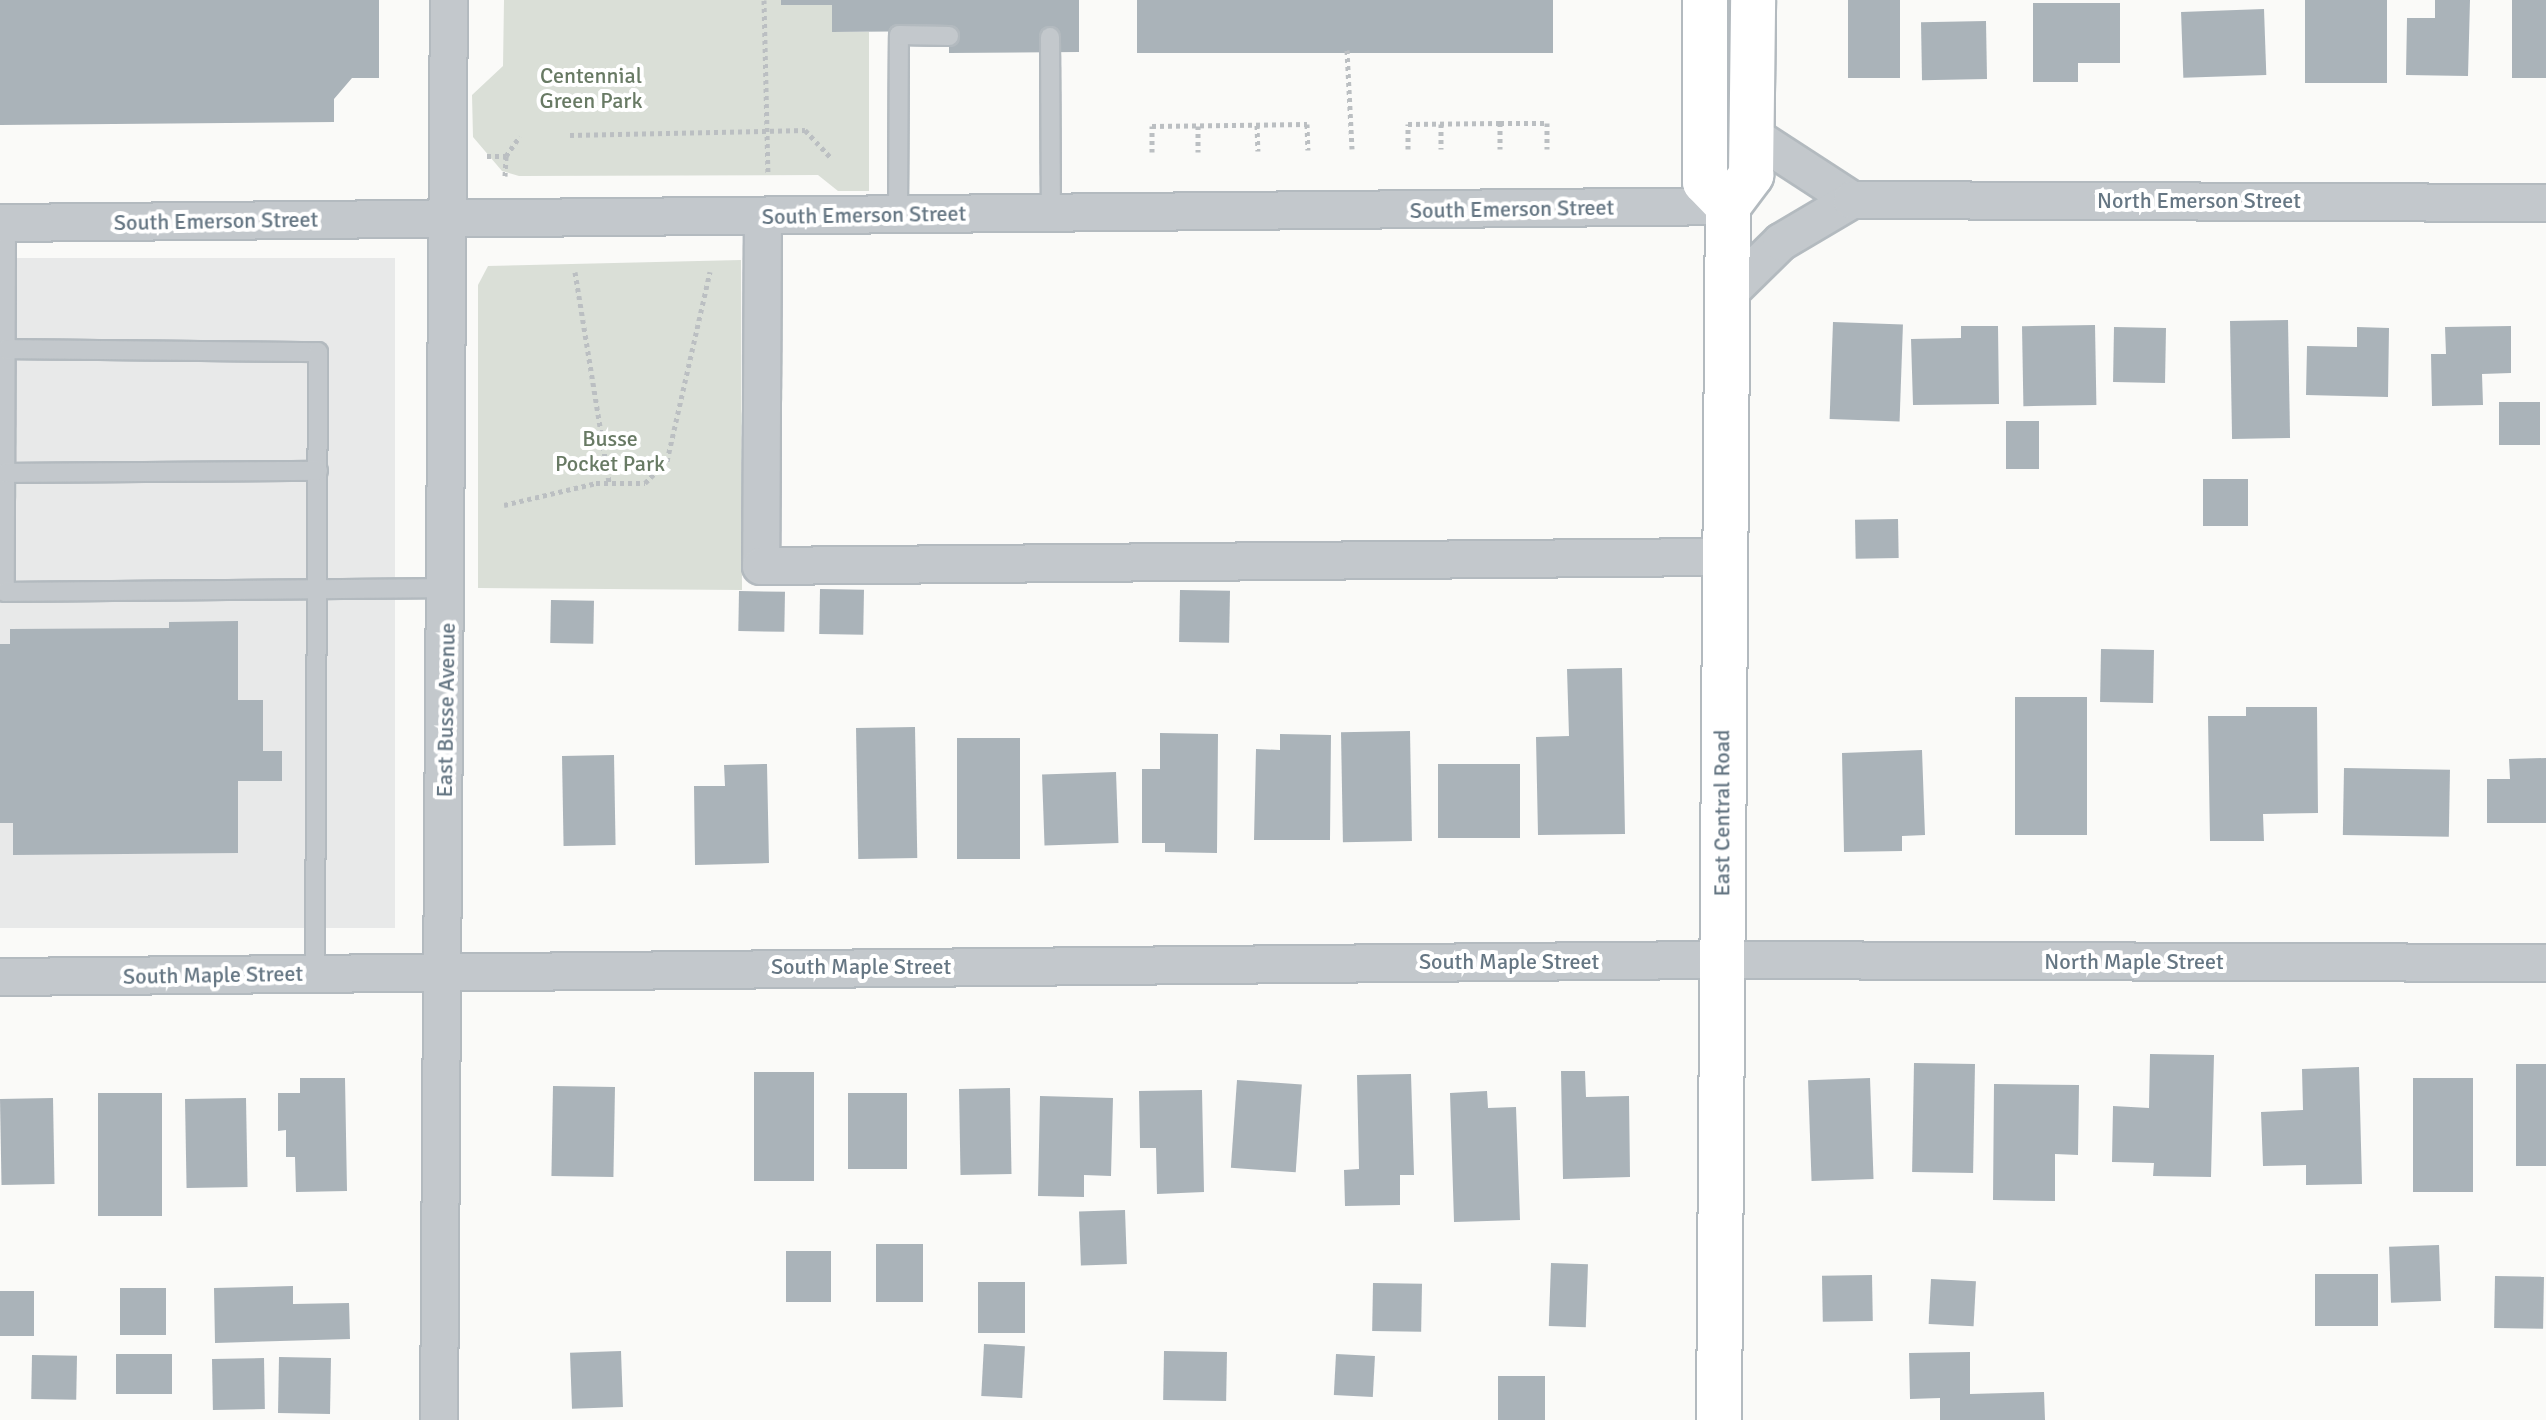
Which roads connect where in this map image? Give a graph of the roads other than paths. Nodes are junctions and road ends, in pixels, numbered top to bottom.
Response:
1 (449, 0) edge
2 (1705, 0) edge
3 (1753, 0) edge
4 (949, 36) dead end
5 (1050, 37) dead end
6 (1752, 135) junction
7 (1852, 200) junction
8 (2546, 203) edge
9 (1728, 206) junction
10 (1051, 213) junction
11 (898, 214) junction
12 (763, 216) junction
13 (450, 219) junction
14 (3, 223) edge
15 (1726, 296) junction
16 (6, 349) junction
17 (318, 471) junction
18 (6, 473) junction
19 (1723, 557) junction
20 (448, 588) junction
21 (319, 590) junction
22 (1722, 960) junction
23 (2546, 963) edge
24 (442, 971) junction
25 (315, 973) junction
26 (0, 977) edge
27 (439, 1420) edge
28 (1719, 1420) edge

1 - 13 street, East Busse Avenue
2 - 9 main road
3 - 6 main road
4 - 11 lane
5 - 10 lane
6 - 7 street
6 - 9 main road
7 - 8 street, North Emerson Street
7 - 15 street
9 - 10 street, South Emerson Street
9 - 15 main road, East Central Road
10 - 11 street, South Emerson Street
11 - 12 street, South Emerson Street
12 - 13 street, South Emerson Street
12 - 19 street
13 - 14 street, South Emerson Street
13 - 20 street, East Busse Avenue
14 - 16 lane
15 - 19 main road, East Central Road
16 - 17 lane
16 - 18 lane
17 - 18 lane
17 - 21 lane
18 - 21 lane
19 - 22 main road, East Central Road
20 - 21 lane
20 - 24 street, East Busse Avenue
21 - 25 lane
22 - 23 street, North Maple Street
22 - 24 street, South Maple Street
22 - 28 main road, East Central Road
24 - 25 street, South Maple Street
24 - 27 street, East Busse Avenue
25 - 26 street, South Maple Street

